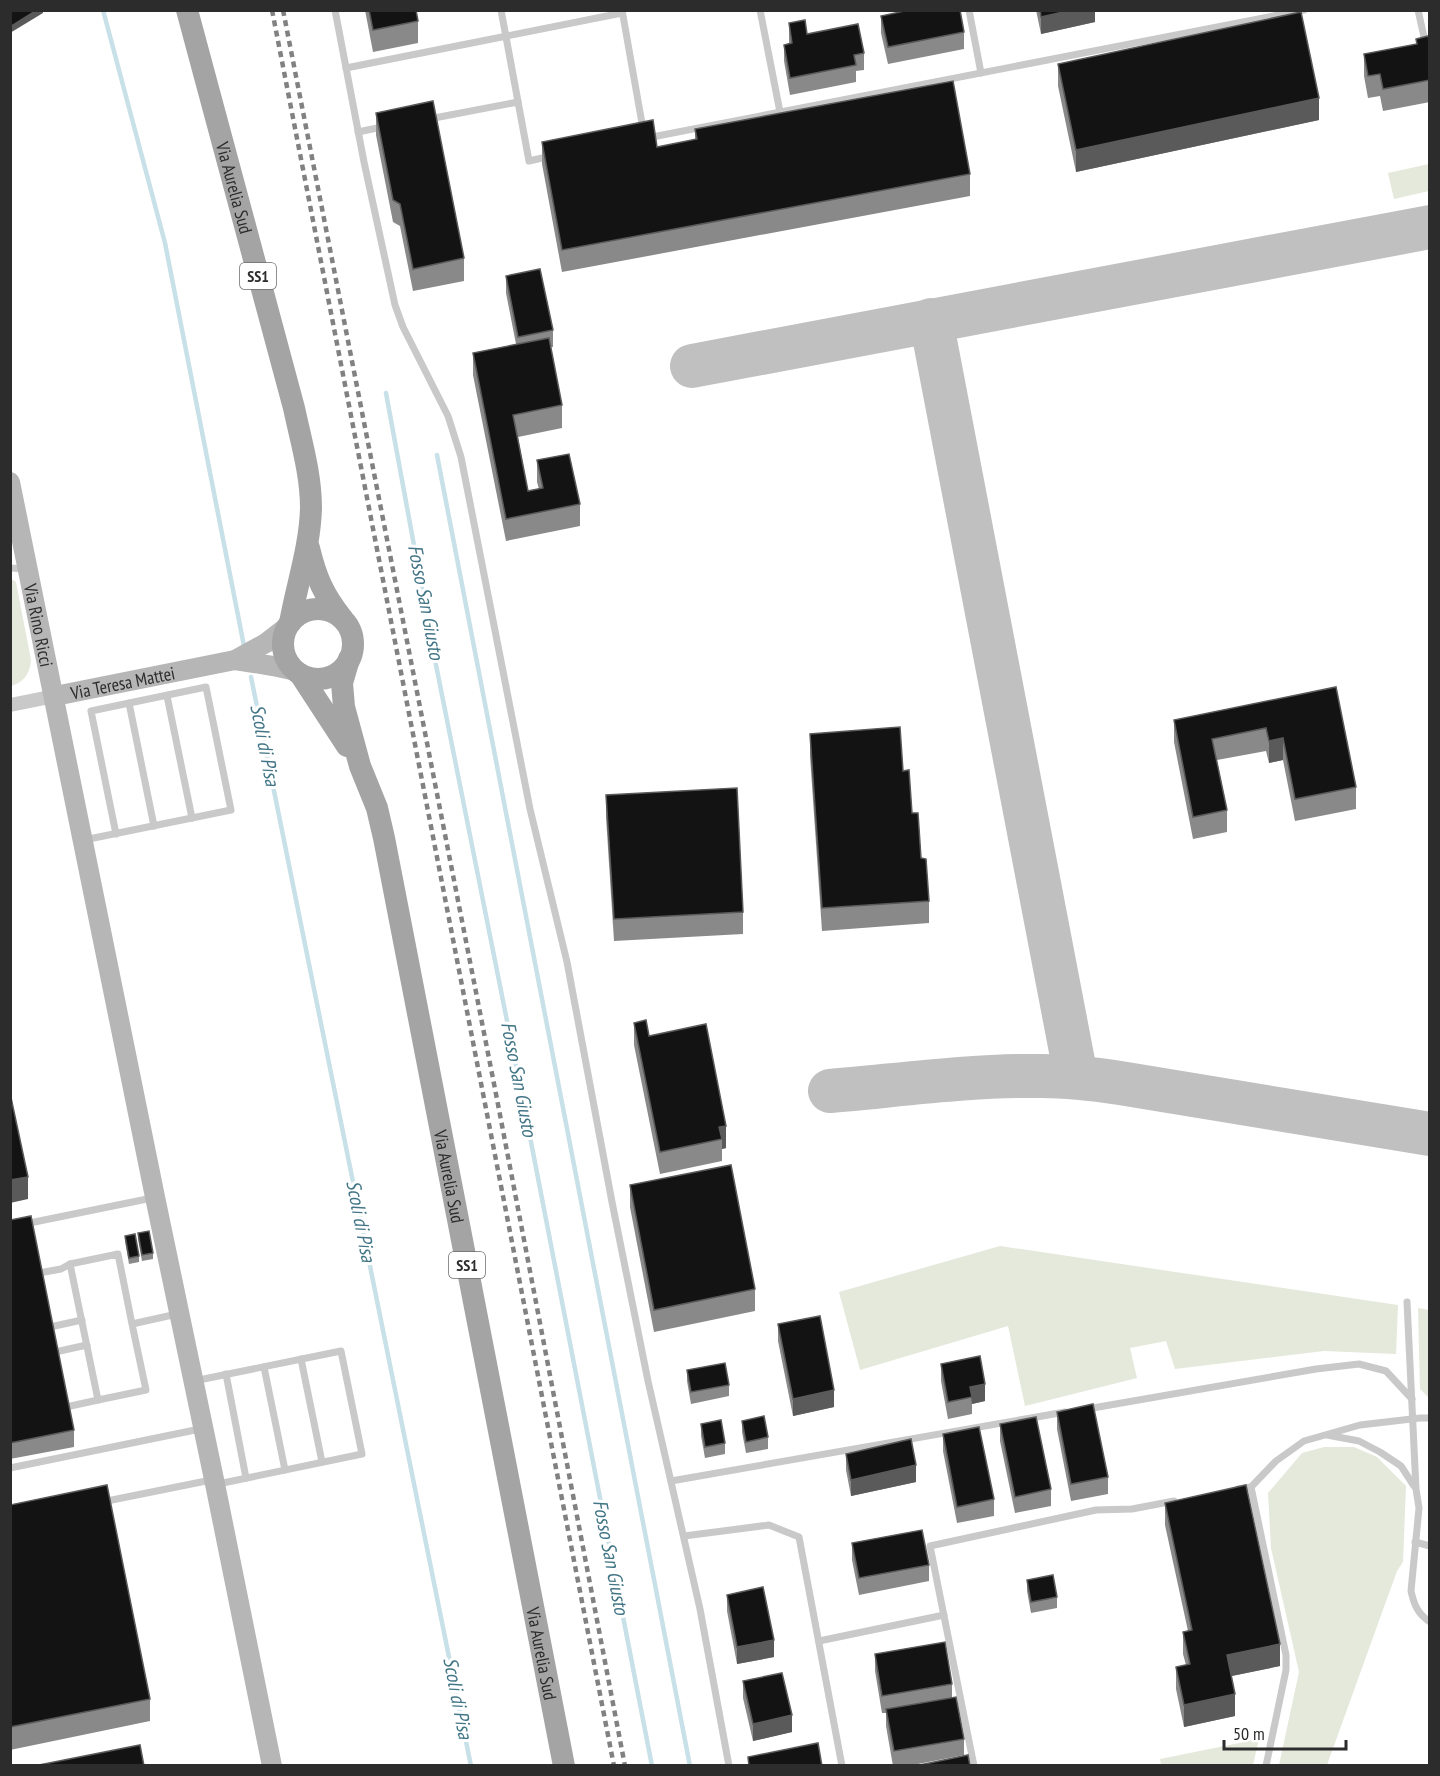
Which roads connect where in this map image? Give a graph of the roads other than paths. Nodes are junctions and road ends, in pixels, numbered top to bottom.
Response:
1 (187, 10) edge
2 (335, 10) edge
3 (501, 10) edge
4 (760, 10) edge
5 (969, 10) edge
6 (1304, 10) edge
7 (1418, 10) edge
8 (622, 12) edge
9 (506, 36) junction
10 (1427, 52) edge
11 (346, 68) junction
12 (981, 73) junction
13 (518, 102) junction
14 (780, 112) junction
15 (427, 119) edge
16 (392, 125) edge
17 (358, 132) junction
18 (564, 154) edge
19 (11, 484) edge
20 (308, 544) junction
21 (19, 568) edge
22 (342, 618) junction
23 (289, 624) junction
24 (349, 659) junction
25 (235, 660) junction
26 (298, 673) junction
27 (55, 696) junction
28 (167, 696) junction
29 (129, 704) junction
30 (10, 705) edge
31 (360, 766) junction
32 (192, 818) junction
33 (154, 826) junction
34 (116, 834) junction
35 (84, 840) junction
36 (154, 1197) junction
37 (10, 1227) edge
38 (70, 1264) junction
39 (39, 1273) edge
40 (1407, 1302) dead end
41 (179, 1314) junction
42 (82, 1320) junction
43 (132, 1324) junction
44 (50, 1327) edge
45 (87, 1346) junction
46 (55, 1352) edge
47 (301, 1359) junction
48 (264, 1367) junction
49 (226, 1374) junction
50 (193, 1381) junction
51 (1412, 1399) junction
52 (98, 1400) junction
53 (66, 1407) edge
54 (1084, 1409) edge
55 (1072, 1411) edge
56 (1430, 1418) edge
57 (1413, 1419) junction
58 (203, 1428) junction
59 (1325, 1435) junction
60 (322, 1462) junction
61 (10, 1468) edge
62 (285, 1470) junction
63 (246, 1478) junction
64 (214, 1482) junction
65 (671, 1482) junction
66 (1251, 1487) junction
67 (1416, 1489) junction
68 (1229, 1491) edge
69 (1186, 1499) edge
70 (99, 1503) edge
71 (684, 1536) junction
72 (1415, 1542) junction
73 (1430, 1546) edge
74 (944, 1615) junction
75 (1430, 1622) edge
76 (819, 1641) junction
77 (272, 1766) edge
78 (564, 1766) edge
79 (729, 1766) edge
80 (842, 1766) edge
81 (974, 1766) edge
82 (1266, 1766) edge

1 - 20 main road, Via Aurelia Sud / SS1
2 - 11 lane
3 - 9 lane
4 - 14 lane
5 - 12 lane
6 - 12 lane
7 - 10 lane
8 - 9 lane
8 - 14 lane
9 - 11 lane
9 - 13 lane
11 - 17 lane
12 - 14 lane
13 - 15 lane
13 - 18 lane
16 - 17 lane
17 - 65 lane
19 - 21 street, Via Rino Ricci
20 - 22 main road, SS1
20 - 23 main road, SS1
21 - 27 street, Via Rino Ricci
22 - 23 main road
22 - 24 main road, SS1
23 - 25 street
23 - 26 main road, SS1
24 - 26 main road
24 - 31 main road, SS1
25 - 26 street
25 - 27 street, Via Teresa Mattei
26 - 31 main road, SS1
27 - 30 street, Via Teresa Mattei
27 - 35 street, Via Rino Ricci
28 - 29 lane
28 - 32 lane
28 - 32 lane
29 - 33 lane
29 - 34 lane
31 - 78 main road, Via Aurelia Sud / SS1
32 - 33 lane
33 - 34 lane
34 - 35 lane
35 - 36 street, Via Rino Ricci
36 - 37 lane
36 - 41 street, Via Rino Ricci
38 - 39 lane
38 - 42 lane
38 - 43 lane
40 - 51 lane
41 - 43 lane
41 - 50 street, Via Rino Ricci
42 - 44 lane
42 - 45 lane
43 - 52 lane
45 - 46 lane
45 - 52 lane
47 - 48 lane
47 - 60 lane
47 - 60 lane
48 - 49 lane
48 - 62 lane
49 - 50 lane
49 - 63 lane
50 - 58 street, Via Rino Ricci
51 - 54 lane
51 - 57 lane
52 - 53 lane
55 - 65 lane
56 - 57 lane
57 - 59 lane
57 - 67 lane
58 - 61 lane
58 - 64 street, Via Rino Ricci
59 - 66 lane
59 - 67 lane
60 - 62 lane
62 - 63 lane
63 - 64 lane
64 - 70 lane
64 - 77 street, Via Rino Ricci
65 - 71 lane
66 - 68 lane
66 - 82 lane
67 - 72 lane
69 - 74 lane
71 - 76 lane
71 - 79 lane
72 - 73 lane
72 - 75 lane
74 - 76 lane
74 - 81 lane
76 - 80 lane

